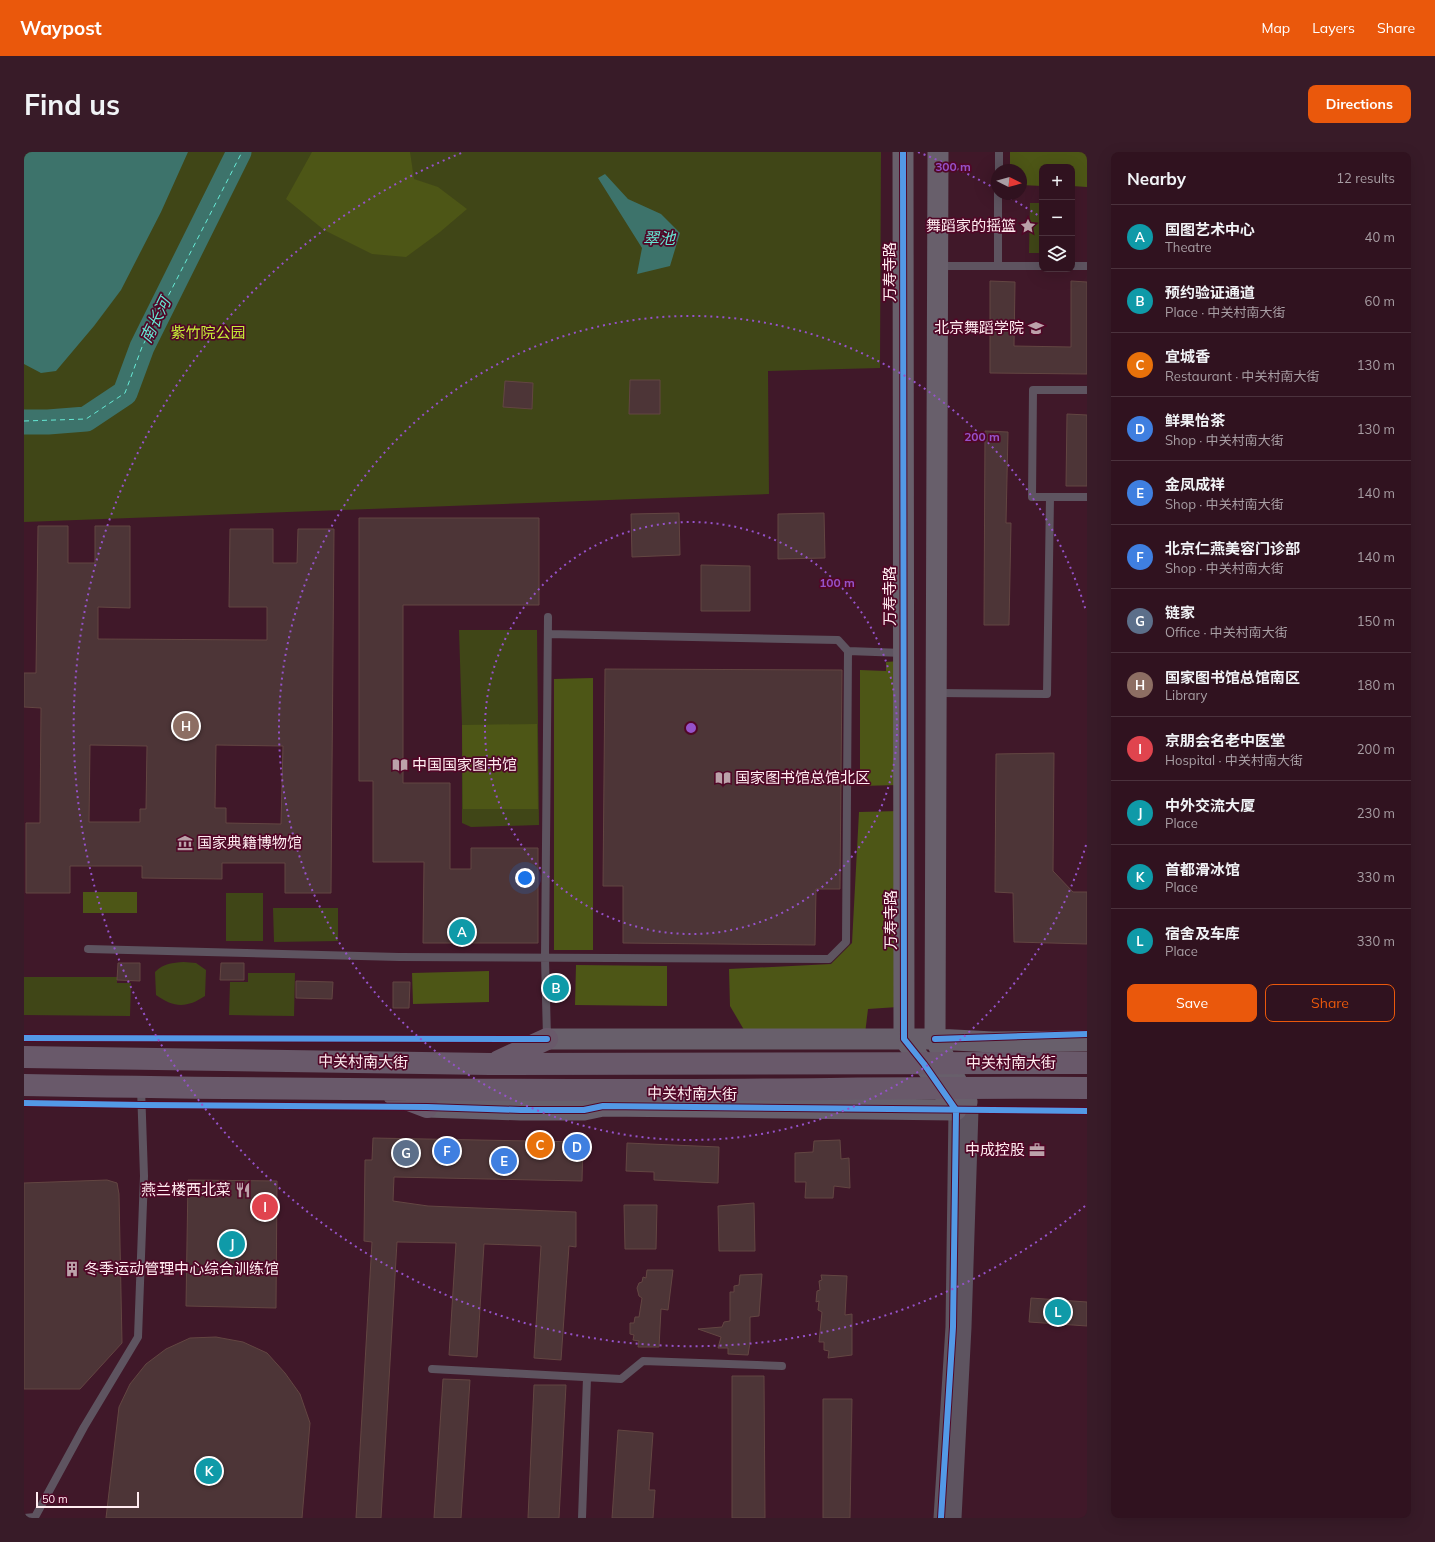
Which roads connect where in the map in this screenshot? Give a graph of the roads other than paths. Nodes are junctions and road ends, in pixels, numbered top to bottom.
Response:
1 (903, 152) edge
2 (938, 152) edge
3 (999, 152) edge
4 (999, 164) edge
5 (998, 200) edge
6 (937, 266) junction
7 (998, 266) junction
8 (1039, 266) edge
9 (1075, 266) edge
10 (1087, 266) edge
11 (1087, 390) edge
12 (1050, 497) junction
13 (1087, 497) edge
14 (548, 617) dead end
15 (548, 634) junction
16 (848, 651) junction
17 (903, 653) junction
18 (936, 693) junction
19 (88, 949) dead end
20 (545, 958) junction
21 (547, 1039) junction
22 (904, 1039) junction
23 (935, 1039) junction
24 (1087, 1041) edge
25 (24, 1057) edge
26 (947, 1063) junction
27 (1087, 1063) edge
28 (490, 1064) junction
29 (924, 1064) junction
30 (24, 1085) edge
31 (141, 1087) junction
32 (950, 1087) junction
33 (1087, 1088) edge
34 (379, 1089) junction
35 (640, 1090) junction
36 (603, 1106) junction
37 (427, 1107) joint
38 (963, 1110) junction
39 (782, 1366) dead end
40 (432, 1369) dead end
41 (587, 1378) junction
42 (35, 1517) edge
43 (24, 1518) edge
44 (582, 1518) edge
45 (941, 1518) edge
46 (954, 1518) edge

1 - 17 street, 万寿寺路
2 - 6 street
3 - 4 lane
5 - 7 lane
6 - 7 lane
6 - 18 street
7 - 8 lane
9 - 10 lane
11 - 12 lane
12 - 13 lane
12 - 18 lane
14 - 15 lane
15 - 16 lane
15 - 20 lane
16 - 17 lane
16 - 20 lane
17 - 22 street, 万寿寺路
18 - 23 street
19 - 20 lane
20 - 21 lane
21 - 22 street, 中关村南大街
21 - 28 main road
22 - 23 street, 中关村南大街
22 - 29 street
23 - 24 street, 中关村南大街
23 - 26 street
25 - 28 main road, 中关村南大街
26 - 27 main road, 中关村南大街
26 - 29 main road, 中关村南大街
26 - 32 street
28 - 29 main road, 中关村南大街
29 - 32 street
30 - 31 main road, 中关村南大街
31 - 34 main road, 中关村南大街
31 - 42 lane
32 - 33 main road, 中关村南大街
32 - 35 main road, 中关村南大街
32 - 38 street
34 - 35 main road, 中关村南大街
34 - 37 main road
35 - 36 main road
36 - 37 street, 中关村南大街
36 - 38 street, 中关村南大街
38 - 45 street
38 - 46 street
39 - 41 lane
40 - 41 lane
41 - 44 lane
42 - 43 lane

